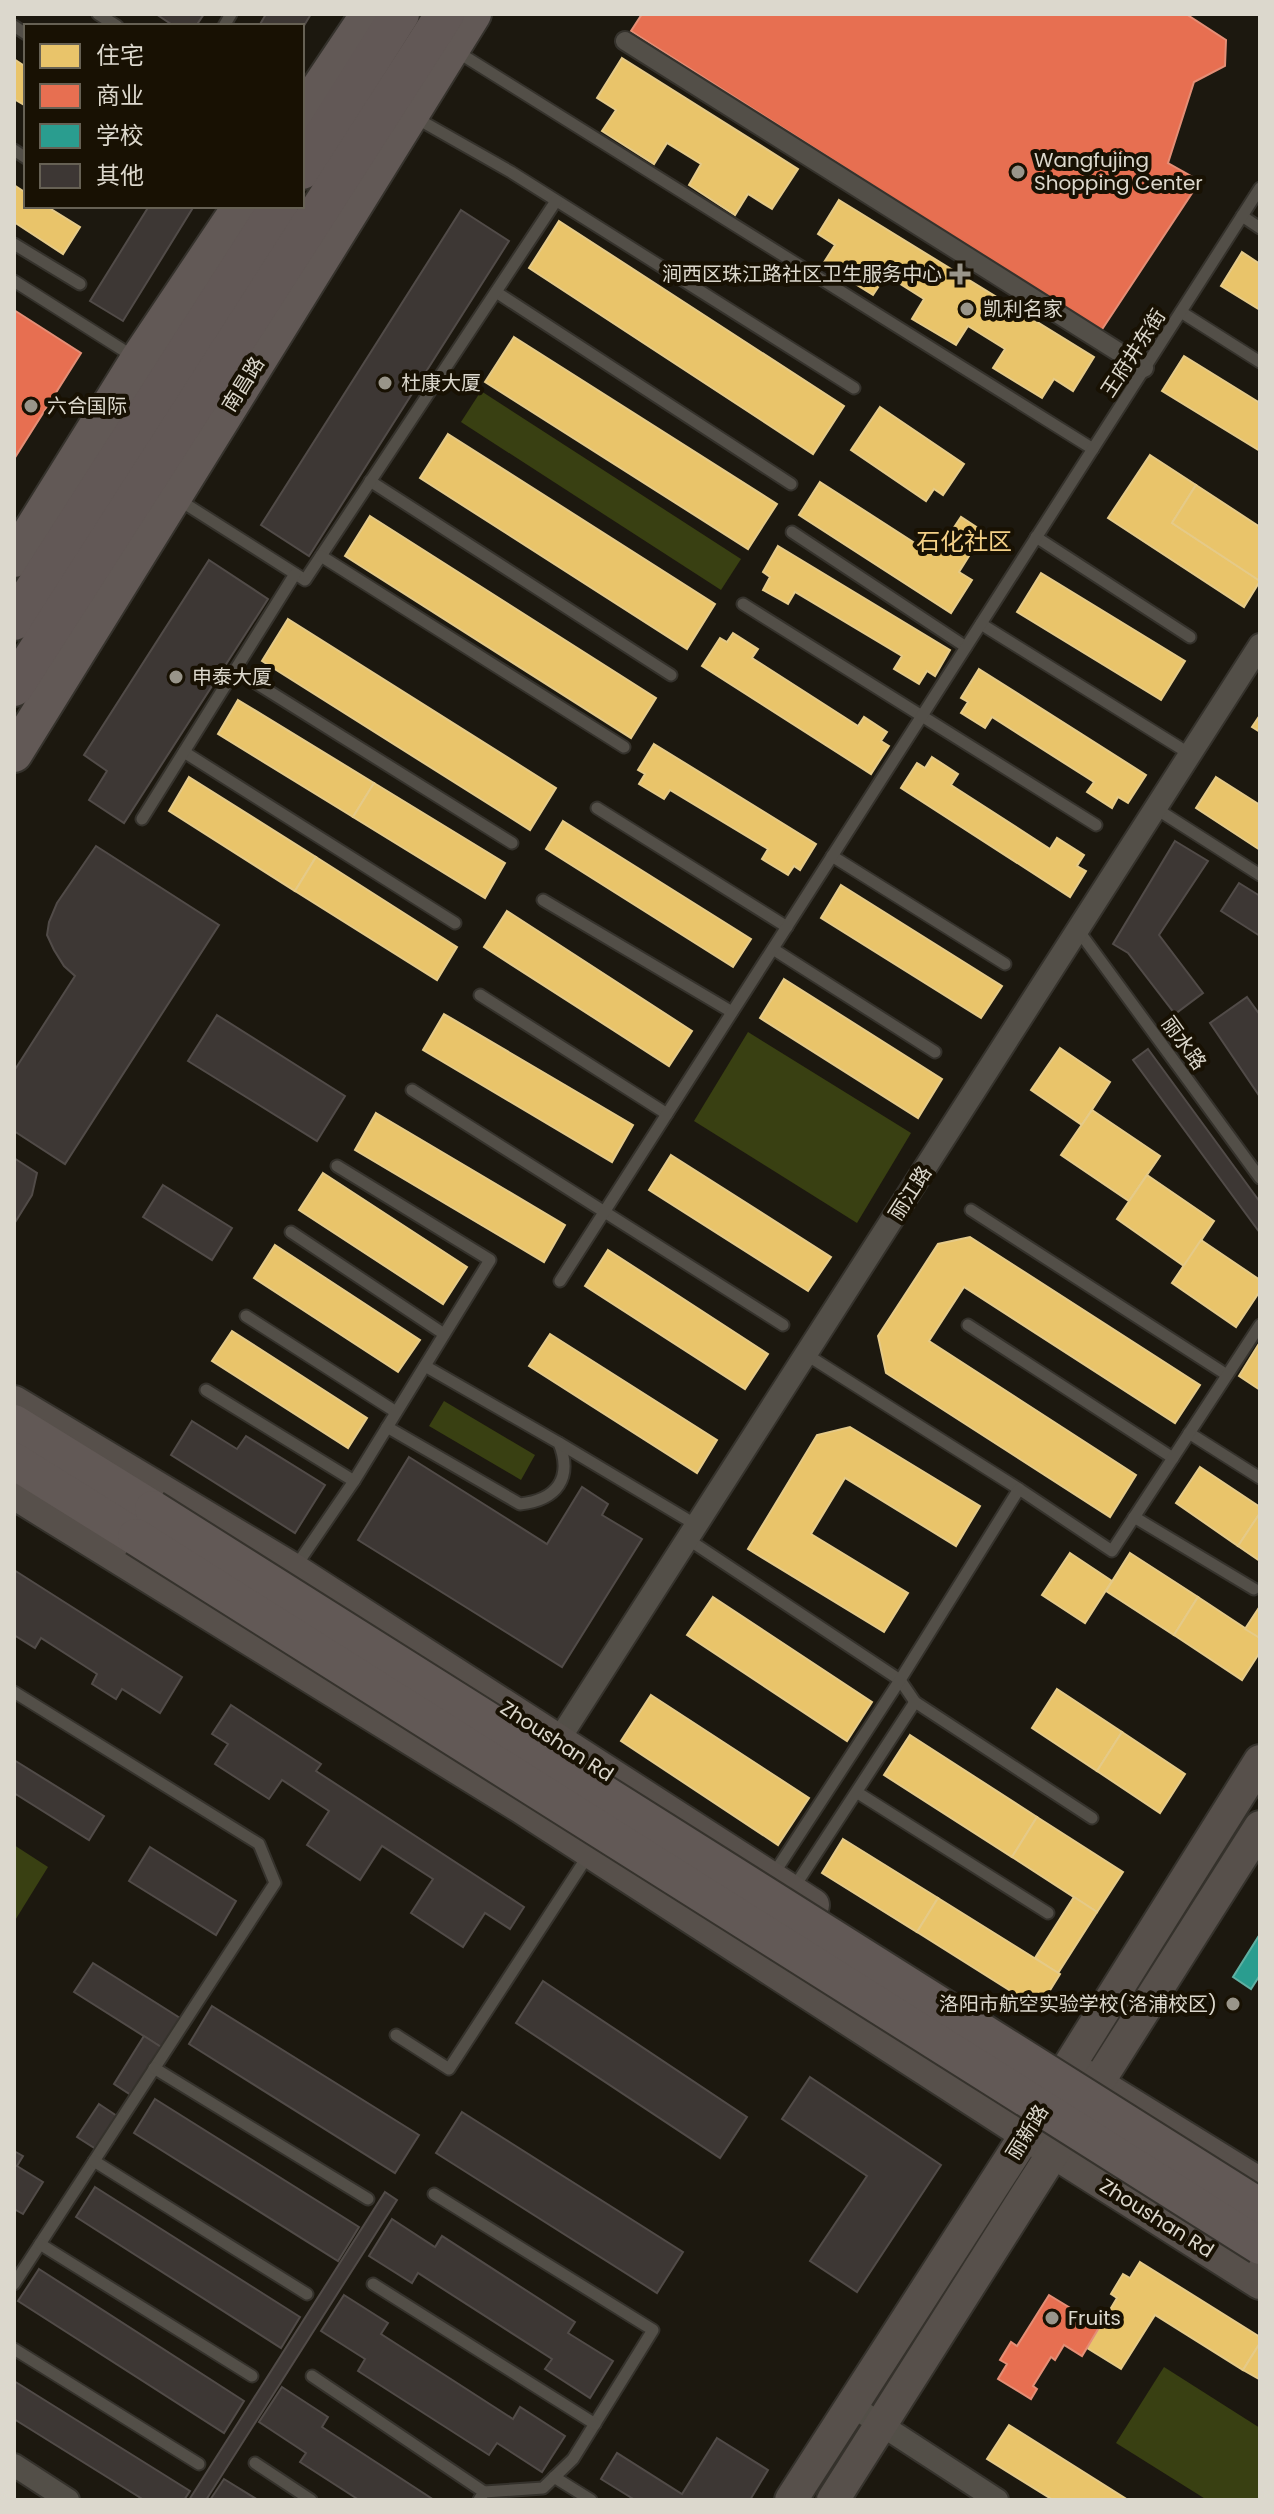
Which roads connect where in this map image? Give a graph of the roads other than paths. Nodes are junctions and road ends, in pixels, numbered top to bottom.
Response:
1 (473, 14) edge
2 (412, 30) edge
3 (625, 41) dead end
4 (304, 112) edge
5 (412, 116) junction
6 (304, 167) edge
7 (1260, 188) edge
8 (556, 201) junction
9 (240, 208) edge
10 (278, 208) edge
11 (1242, 216) junction
12 (1260, 228) edge
13 (14, 244) edge
14 (14, 281) edge
15 (80, 284) dead end
16 (496, 292) junction
17 (1181, 312) junction
18 (138, 360) junction
19 (1260, 362) edge
20 (1144, 368) junction
21 (854, 388) dead end
22 (1093, 449) junction
23 (370, 481) junction
24 (791, 484) dead end
25 (173, 496) junction
26 (792, 532) dead end
27 (1036, 537) junction
28 (321, 556) junction
29 (14, 559) edge
30 (295, 574) junction
31 (743, 604) dead end
32 (14, 621) edge
33 (981, 624) junction
34 (1190, 637) dead end
35 (966, 647) junction
36 (1257, 655) edge
37 (235, 670) junction
38 (671, 675) dead end
39 (14, 687) edge
40 (922, 716) junction
41 (624, 747) dead end
42 (184, 752) junction
43 (14, 754) edge
44 (1190, 754) junction
45 (597, 808) dead end
46 (1155, 808) junction
47 (142, 819) dead end
48 (1096, 825) dead end
49 (512, 843) dead end
50 (832, 856) junction
51 (1260, 875) edge
52 (543, 900) dead end
53 (455, 923) dead end
54 (787, 927) junction
55 (1078, 930) junction
56 (773, 949) junction
57 (1005, 964) dead end
58 (480, 995) dead end
59 (732, 1012) junction
60 (935, 1052) dead end
61 (412, 1090) dead end
62 (667, 1114) junction
63 (337, 1166) dead end
64 (1260, 1178) edge
65 (971, 1210) dead end
66 (605, 1212) junction
67 (291, 1232) dead end
68 (560, 1281) dead end
69 (246, 1316) dead end
70 (783, 1325) dead end
71 (968, 1325) dead end
72 (1260, 1325) edge
73 (444, 1334) junction
74 (807, 1355) junction
75 (425, 1366) junction
76 (1227, 1375) junction
77 (206, 1390) dead end
78 (14, 1402) edge
79 (396, 1412) junction
80 (14, 1423) edge
81 (387, 1427) junction
82 (14, 1430) edge
83 (1189, 1433) junction
84 (559, 1443) junction
85 (14, 1452) edge
86 (1173, 1458) junction
87 (14, 1461) edge
88 (1260, 1478) edge
89 (354, 1481) junction
90 (1019, 1489) junction
91 (14, 1493) edge
92 (1134, 1517) junction
93 (693, 1533) junction
94 (294, 1570) junction
95 (1254, 1589) dead end
96 (900, 1680) junction
97 (14, 1692) edge
98 (915, 1702) junction
99 (558, 1741) junction
100 (1260, 1761) edge
101 (858, 1793) junction
102 (618, 1808) junction
103 (1092, 1818) dead end
104 (1260, 1827) edge
105 (590, 1852) junction
106 (781, 1884) junction
107 (1048, 1913) dead end
108 (396, 2035) dead end
109 (154, 2068) junction
110 (1097, 2083) junction
111 (1055, 2087) junction
112 (1027, 2133) junction
113 (1055, 2153) junction
114 (94, 2161) junction
115 (1260, 2184) edge
116 (434, 2194) dead end
117 (368, 2199) dead end
118 (1260, 2207) edge
119 (40, 2244) junction
120 (1260, 2246) edge
121 (1260, 2283) edge
122 (14, 2284) edge
123 (373, 2284) dead end
124 (307, 2294) dead end
125 (14, 2349) edge
126 (252, 2376) dead end
127 (312, 2376) dead end
128 (851, 2405) junction
129 (595, 2424) junction
130 (881, 2424) junction
131 (255, 2463) dead end
132 (199, 2464) dead end
133 (14, 2465) edge
134 (554, 2477) junction
135 (482, 2496) edge
136 (68, 2500) edge
137 (311, 2500) edge
138 (591, 2500) edge
139 (791, 2500) edge
140 (833, 2500) edge
141 (997, 2500) edge

1 - 2 main road, 南昌路
2 - 4 main road, 南昌路
2 - 5 main road, 南昌路
2 - 6 highway, 南昌路
2 - 22 lane
2 - 39 highway, 南昌路
3 - 20 street
5 - 8 lane
5 - 25 main road, 南昌路
7 - 11 lane, 王府井东街
8 - 16 lane
8 - 21 lane
9 - 18 main road
10 - 32 highway
11 - 12 lane
11 - 17 lane, 王府井东街
13 - 15 lane
14 - 18 lane
16 - 23 lane
16 - 24 lane
17 - 19 lane
17 - 20 lane, 王府井东街
18 - 29 main road
20 - 22 lane, 王府井东街
22 - 27 lane, 王府井东街
23 - 28 lane
23 - 38 lane
25 - 30 lane
25 - 43 main road, 南昌路
26 - 35 lane
27 - 33 lane, 王府井东街
27 - 34 lane
28 - 30 lane
28 - 41 lane
30 - 37 lane
31 - 40 lane
33 - 35 lane, 王府井东街
33 - 44 lane
35 - 40 lane, 王府井东街
36 - 44 street, 丽江路
37 - 42 lane
37 - 49 lane
40 - 48 lane
40 - 50 lane, 王府井东街
42 - 47 lane
42 - 53 lane
44 - 46 street, 丽江路
45 - 54 lane
46 - 51 lane
46 - 55 street, 丽江路
50 - 54 lane, 王府井东街
50 - 57 lane
52 - 59 lane
54 - 56 lane, 王府井东街
55 - 64 lane, 丽水路
55 - 74 street, 丽江路
56 - 59 lane, 王府井东街
56 - 60 lane
58 - 62 lane
59 - 62 lane, 王府井东街
61 - 66 lane
62 - 66 lane, 王府井东街
63 - 73 lane
65 - 76 lane
66 - 68 lane, 王府井东街
66 - 70 lane
67 - 73 lane
69 - 79 lane
71 - 86 lane
72 - 76 lane
73 - 75 lane
74 - 90 lane
74 - 93 street, 丽江路
75 - 79 lane
75 - 84 lane
76 - 83 lane
77 - 89 lane
78 - 94 main road, Zhoushan Rd
79 - 81 lane
80 - 118 main road, bridge
81 - 84 lane
81 - 89 lane
82 - 102 main road, Zhoushan Rd
83 - 86 lane
83 - 88 lane
84 - 93 lane
85 - 102 main road, Zhoushan Rd
86 - 92 lane
87 - 120 main road, bridge
89 - 94 lane
90 - 92 lane
90 - 96 lane
91 - 105 main road, Zhoushan Rd
92 - 95 lane
93 - 96 lane
93 - 99 street, 丽江路
94 - 99 main road, Zhoushan Rd
96 - 98 lane
96 - 106 lane
97 - 109 lane
98 - 101 lane
98 - 103 lane
99 - 102 main road, Zhoushan Rd
100 - 111 main road, 丽新路
101 - 106 lane
101 - 107 lane
102 - 105 lane
102 - 106 main road, Zhoushan Rd
102 - 111 main road, Zhoushan Rd
104 - 110 main road, 丽新路
105 - 108 lane
105 - 112 main road, Zhoushan Rd
106 - 111 main road, Zhoushan Rd
109 - 114 lane
109 - 117 lane
110 - 111 main road, Zhoushan Rd
110 - 113 main road, 丽新路
110 - 115 main road, Zhoushan Rd
111 - 112 main road, 丽新路
111 - 113 main road
112 - 113 main road, Zhoushan Rd
112 - 128 main road, 丽新路
113 - 121 main road, Zhoushan Rd
113 - 130 main road, 丽新路
114 - 119 lane
114 - 124 lane
116 - 129 lane
119 - 122 lane
119 - 126 lane
123 - 129 lane
125 - 132 lane
127 - 135 lane
128 - 130 street
128 - 139 main road, 丽新路
129 - 134 lane
130 - 140 main road, 丽新路
130 - 141 street
131 - 137 lane
133 - 136 street
134 - 135 lane
134 - 138 lane

